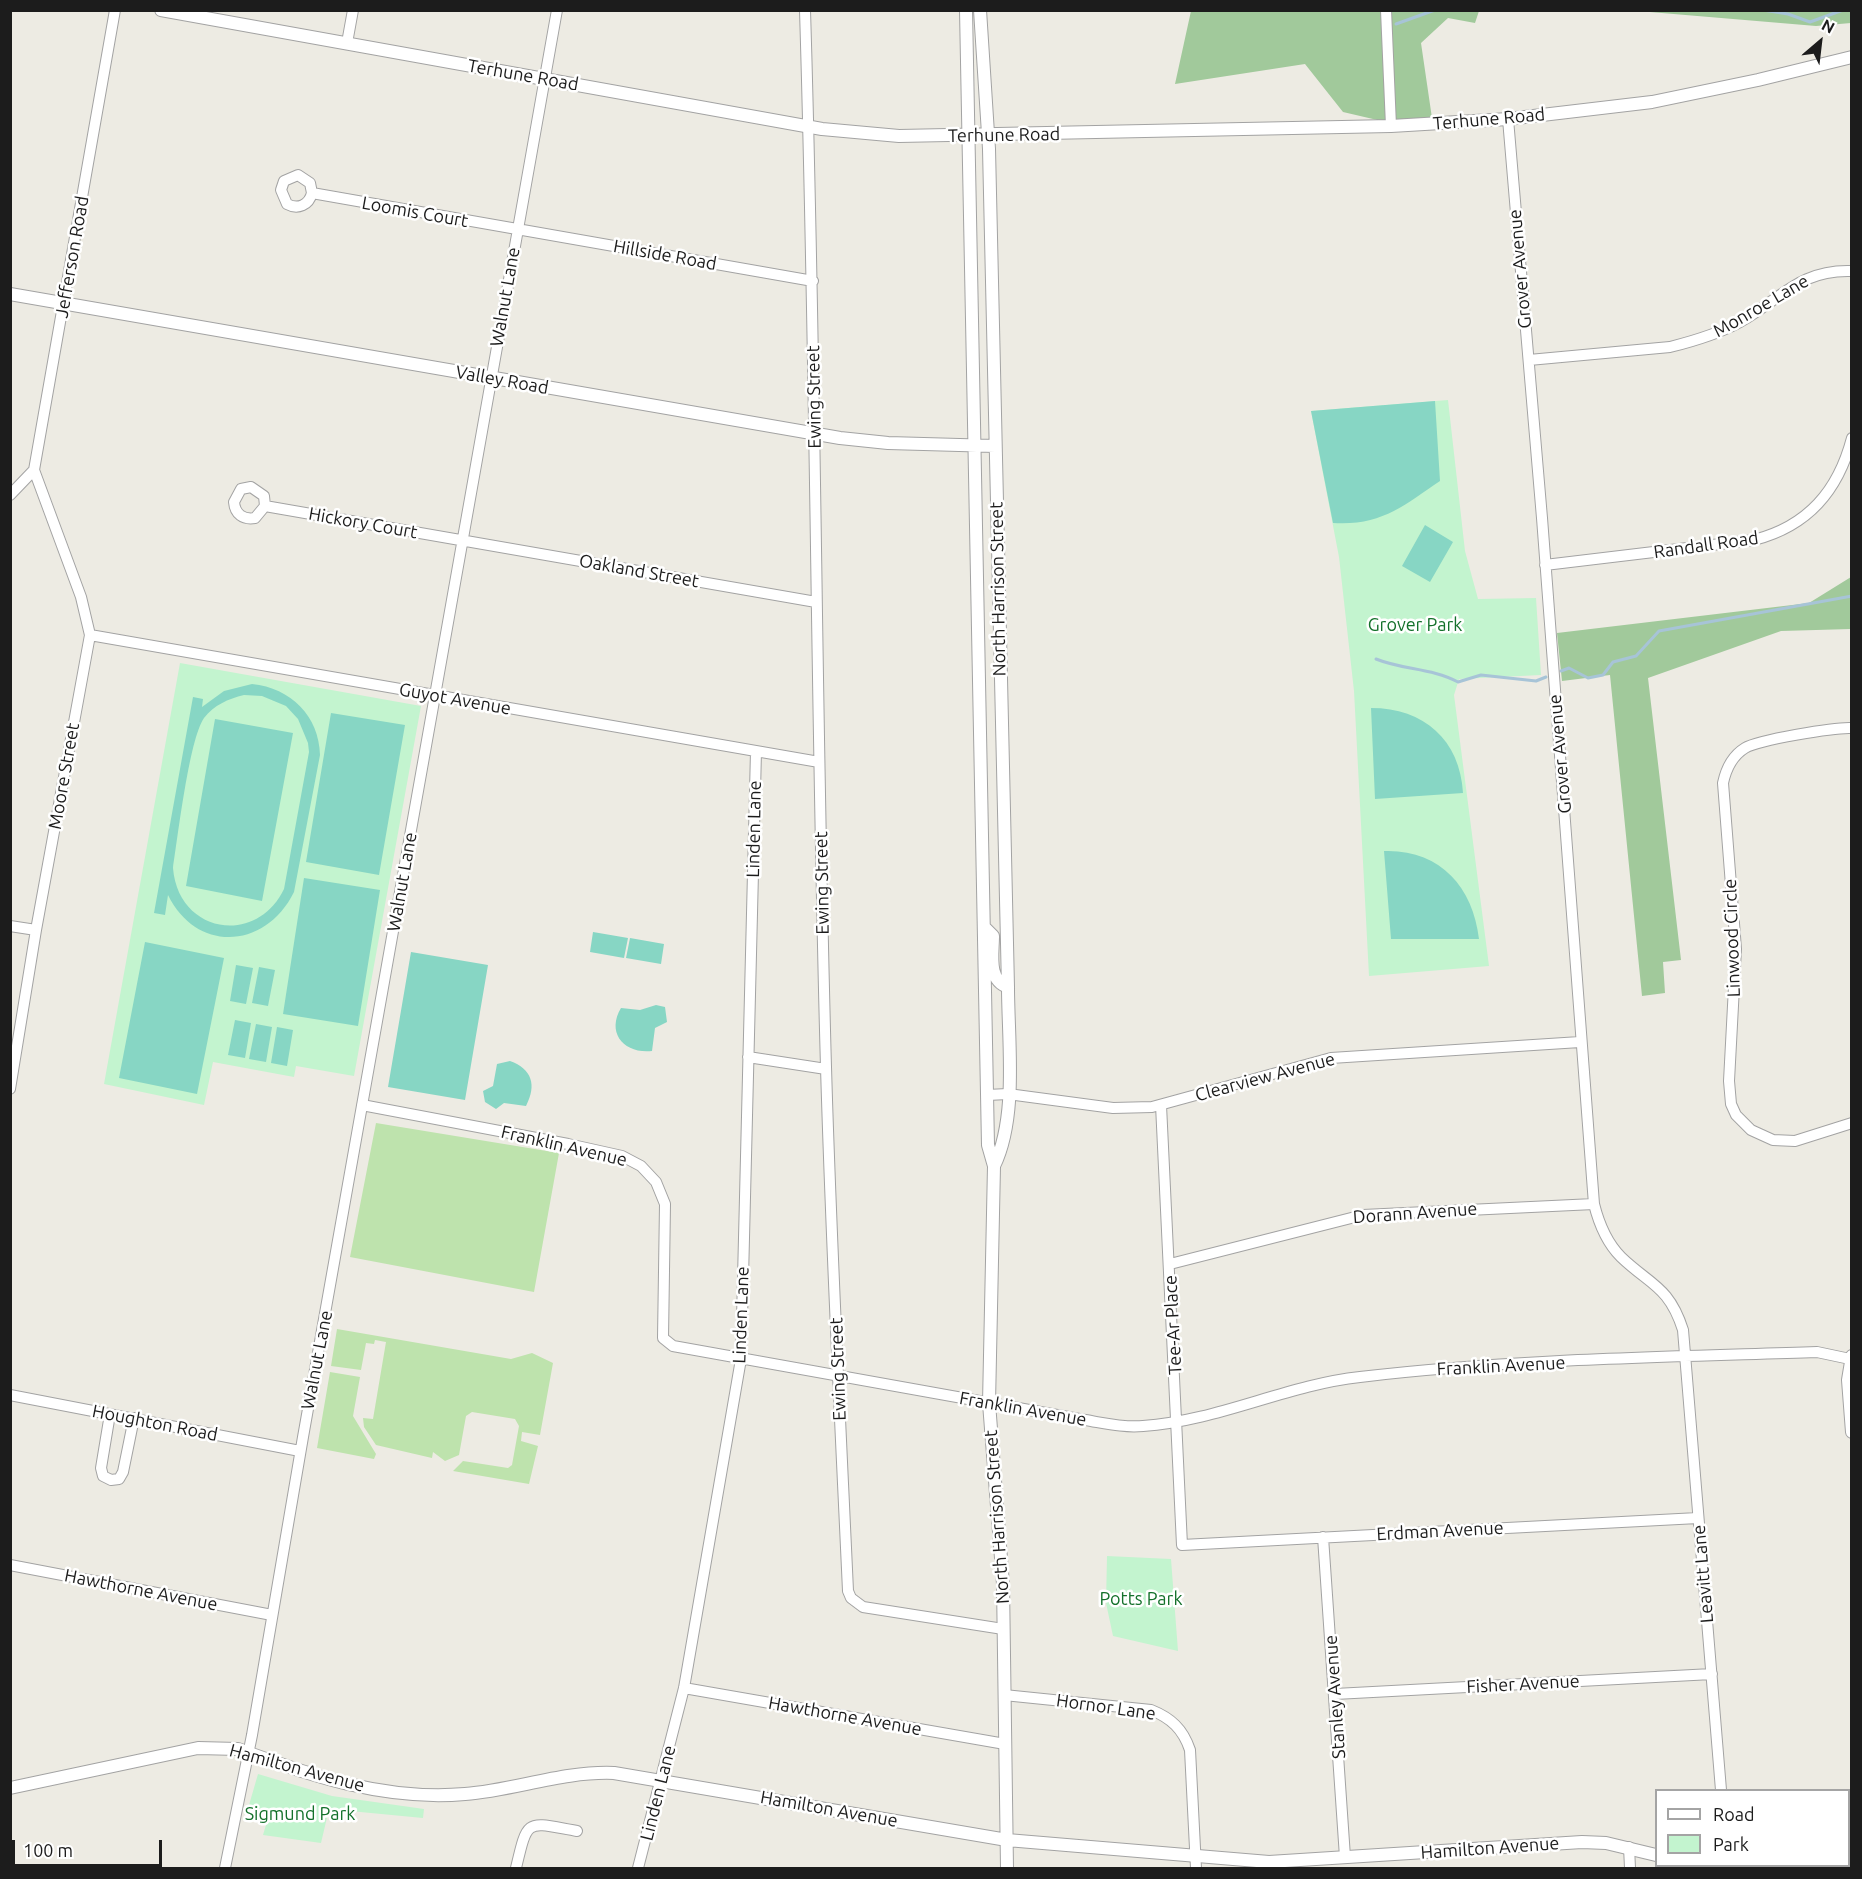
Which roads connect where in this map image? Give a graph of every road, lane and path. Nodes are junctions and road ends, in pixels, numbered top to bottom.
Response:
1 (115, 10) edge
2 (161, 10) edge
3 (353, 10) edge
4 (556, 10) edge
5 (805, 10) edge
6 (966, 10) edge
7 (980, 10) edge
8 (1386, 10) edge
9 (347, 43) junction
10 (1851, 57) edge
11 (544, 79) junction
12 (1508, 119) junction
13 (809, 126) junction
14 (1391, 126) junction
15 (968, 135) junction
16 (989, 135) junction
17 (312, 193) dead end
18 (517, 230) junction
19 (1851, 271) edge
20 (813, 281) junction
21 (10, 294) edge
22 (64, 303) junction
23 (1529, 360) junction
24 (491, 378) junction
25 (814, 434) junction
26 (1851, 438) edge
27 (975, 446) junction
28 (995, 446) junction
29 (34, 470) junction
30 (10, 495) edge
31 (265, 506) dead end
32 (462, 540) junction
33 (1545, 565) junction
34 (816, 602) junction
35 (90, 635) junction
36 (435, 695) junction
37 (1851, 728) edge
38 (756, 751) junction
39 (819, 762) junction
40 (1004, 862) junction
41 (983, 892) junction
42 (10, 926) edge
43 (984, 927) junction
44 (36, 930) junction
45 (1008, 987) junction
46 (1008, 1031) junction
47 (985, 1042) junction
48 (1581, 1042) junction
49 (748, 1057) junction
50 (826, 1068) junction
51 (10, 1089) edge
52 (1008, 1094) junction
53 (987, 1095) junction
54 (362, 1105) junction
55 (1161, 1105) junction
56 (1851, 1123) edge
57 (994, 1166) junction
58 (1594, 1203) junction
59 (1170, 1264) junction
60 (1685, 1357) junction
61 (1851, 1357) edge
62 (741, 1359) junction
63 (839, 1376) junction
64 (10, 1395) edge
65 (989, 1403) junction
66 (110, 1414) junction
67 (134, 1418) junction
68 (1177, 1422) junction
69 (1851, 1432) edge
70 (300, 1451) junction
71 (1698, 1518) junction
72 (1323, 1536) junction
73 (1182, 1545) joint
74 (10, 1565) edge
75 (272, 1615) junction
76 (1003, 1629) junction
77 (1712, 1674) junction
78 (684, 1688) junction
79 (1335, 1694) junction
80 (1004, 1695) junction
81 (1005, 1744) junction
82 (249, 1753) junction
83 (661, 1780) junction
84 (10, 1788) edge
85 (1721, 1789) edge
86 (577, 1832) dead end
87 (1007, 1840) junction
88 (1629, 1847) junction
89 (1655, 1855) edge
90 (1345, 1857) junction
91 (1195, 1862) edge
92 (225, 1869) edge
93 (516, 1869) edge
94 (639, 1869) edge
95 (1007, 1869) edge
96 (1630, 1869) edge

1 - 22 street, Jefferson Road
2 - 9 street, Terhune Road
3 - 9 street
4 - 11 street, Walnut Lane
5 - 13 street, Ewing Street
6 - 15 street, North Harrison Street
7 - 16 street, North Harrison Street
8 - 14 street
9 - 11 street, Terhune Road
10 - 12 street, Terhune Road
11 - 13 street, Terhune Road
11 - 18 street, Walnut Lane
12 - 14 street, Terhune Road
12 - 23 street, Grover Avenue
13 - 15 street, Terhune Road
13 - 20 street, Ewing Street
14 - 16 street, Terhune Road
15 - 16 street, Terhune Road
15 - 27 street, North Harrison Street
16 - 28 street, North Harrison Street
17 - 18 street, Loomis Court
18 - 20 street, Hillside Road
18 - 24 street, Walnut Lane
19 - 23 street, Monroe Lane
20 - 25 street, Ewing Street
21 - 22 street, Valley Road
22 - 24 street, Valley Road
22 - 29 street, Jefferson Road
23 - 33 street, Grover Avenue
24 - 25 street, Valley Road
24 - 32 street, Walnut Lane
25 - 27 street, Valley Road
25 - 34 street, Ewing Street
26 - 33 street, Randall Road
27 - 28 street, Valley Road
27 - 41 street, North Harrison Street
28 - 40 street, North Harrison Street
29 - 30 street
29 - 35 street, Moore Street
31 - 32 street, Hickory Court
32 - 34 street, Oakland Street
32 - 36 street, Walnut Lane
33 - 48 street, Grover Avenue
34 - 39 street, Ewing Street
35 - 36 street, Guyot Avenue
35 - 44 street, Moore Street
36 - 38 street, Guyot Avenue
36 - 54 street, Walnut Lane
37 - 56 street, Linwood Circle
38 - 39 street, Guyot Avenue
38 - 49 street, Linden Lane
39 - 50 street, Ewing Street
40 - 41 street
40 - 45 street, North Harrison Street
41 - 43 street, North Harrison Street
42 - 44 street
43 - 45 street
43 - 47 street, North Harrison Street
44 - 51 street, Moore Street
45 - 46 street, North Harrison Street
46 - 47 street
46 - 52 street, North Harrison Street
47 - 53 street, North Harrison Street
48 - 55 street, Clearview Avenue
48 - 58 street, Grover Avenue
49 - 50 street
49 - 62 street, Linden Lane
50 - 63 street, Ewing Street
52 - 53 street, Clearview Avenue
52 - 55 street, Clearview Avenue
52 - 57 street, North Harrison Street
53 - 57 street, North Harrison Street
54 - 62 street, Franklin Avenue
54 - 70 street, Walnut Lane
55 - 59 street, Tee-Ar Place
57 - 65 street, North Harrison Street
58 - 59 street, Dorann Avenue
58 - 60 street, Grover Avenue
59 - 68 street, Tee-Ar Place
60 - 61 street, Franklin Avenue
60 - 68 street, Franklin Avenue
60 - 71 street, Leavitt Lane
61 - 69 street
62 - 63 street, Franklin Avenue
62 - 78 street, Linden Lane
63 - 65 street, Franklin Avenue
63 - 76 street, Ewing Street
64 - 66 street, Houghton Road
65 - 68 street, Franklin Avenue
65 - 76 street, North Harrison Street
66 - 67 street, Houghton Road
66 - 67 street
67 - 70 street, Houghton Road
68 - 73 street, Tee-Ar Place
70 - 75 street, Walnut Lane
71 - 72 street, Erdman Avenue
71 - 77 street, Leavitt Lane
72 - 73 street, Erdman Avenue
72 - 79 street, Stanley Avenue
74 - 75 street, Hawthorne Avenue
75 - 82 street, Walnut Lane
76 - 80 street, North Harrison Street
77 - 79 street, Fisher Avenue
77 - 85 street, Leavitt Lane
78 - 81 street, Hawthorne Avenue
78 - 83 street, Linden Lane
79 - 90 street, Stanley Avenue
80 - 81 street, North Harrison Street
80 - 91 street, Hornor Lane
81 - 87 street, North Harrison Street
82 - 83 street, Hamilton Avenue
82 - 84 street, Hamilton Avenue
82 - 92 street, Walnut Lane
83 - 87 street, Hamilton Avenue
83 - 94 street, Linden Lane
86 - 93 street
87 - 91 street, Hamilton Avenue
87 - 95 street, North Harrison Street
88 - 89 street, Hamilton Avenue
88 - 90 street, Hamilton Avenue
88 - 96 street
90 - 91 street, Hamilton Avenue

